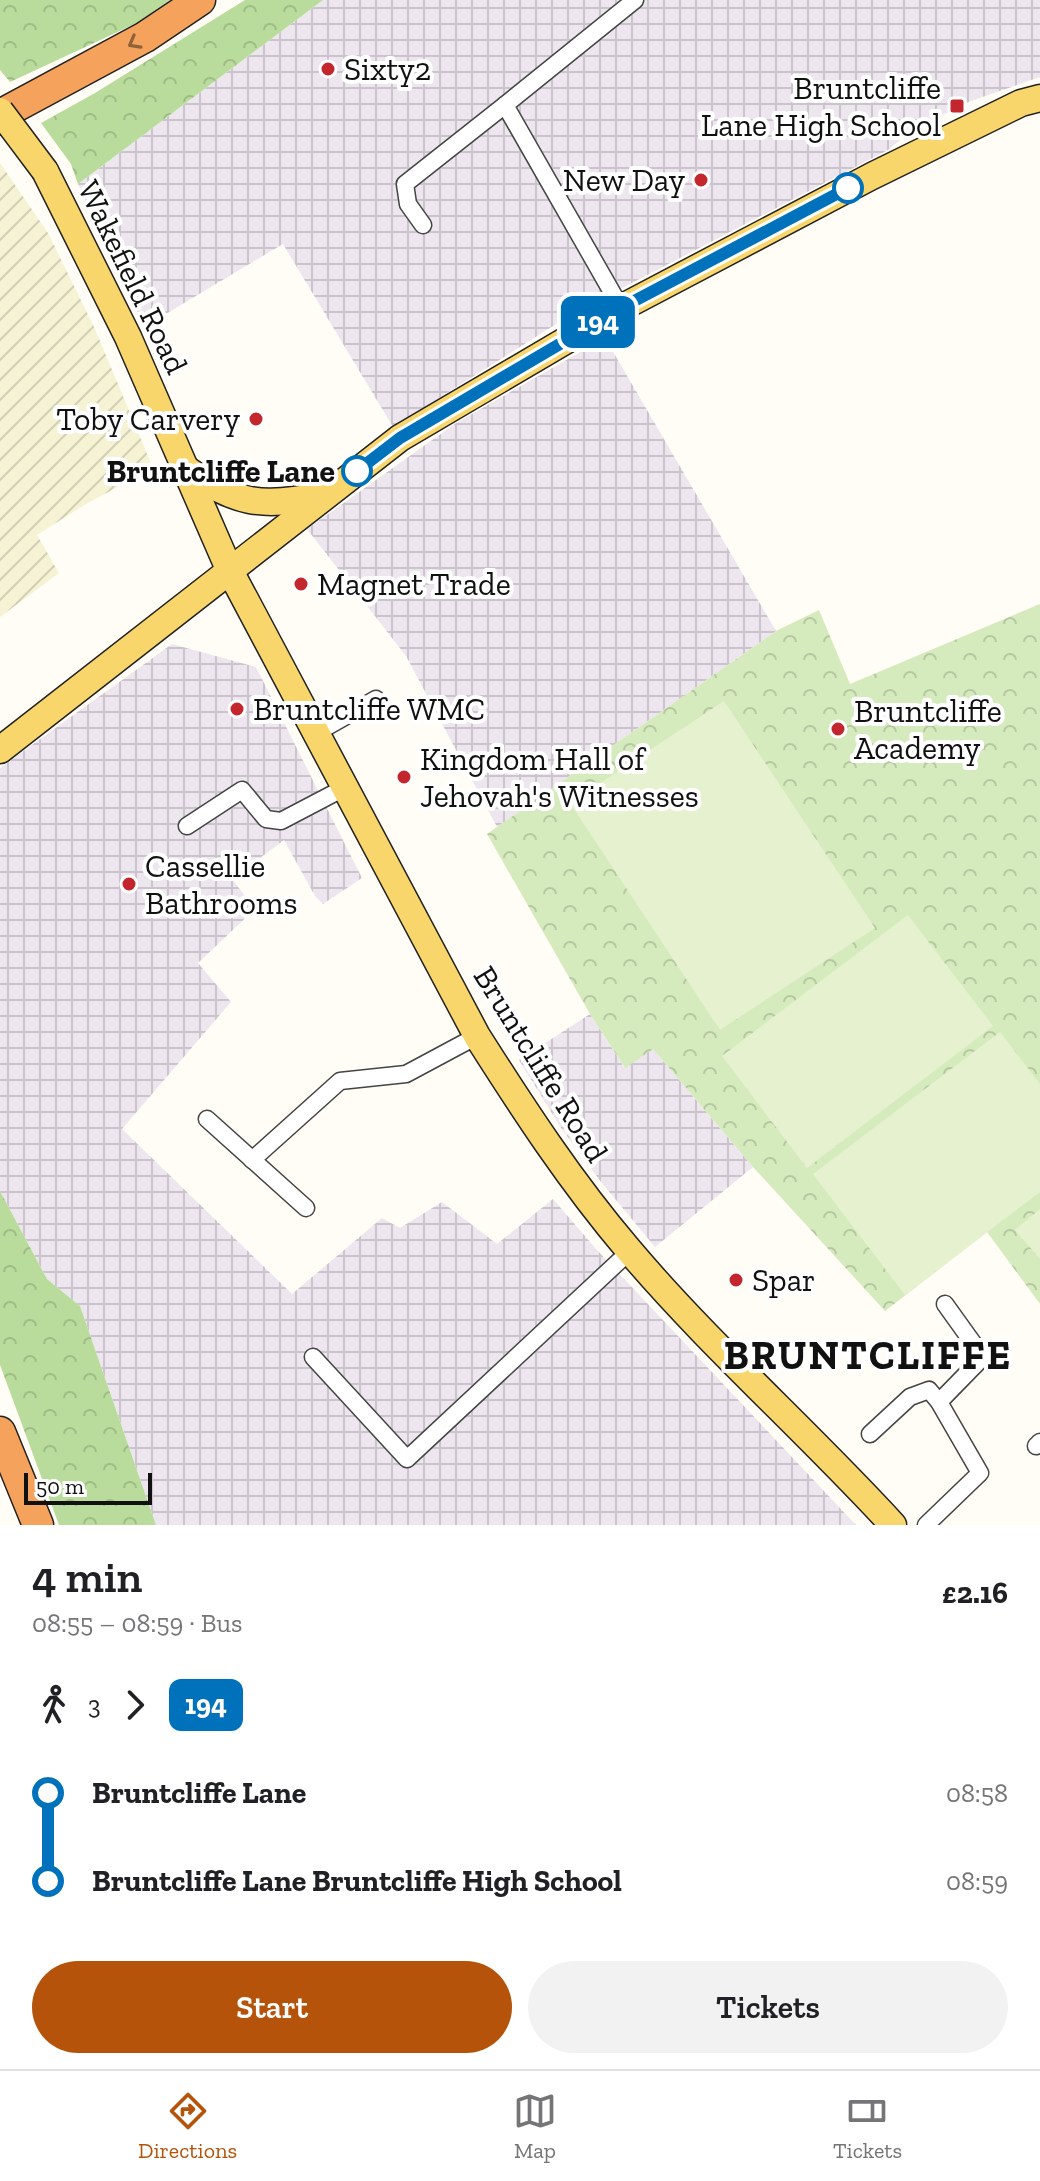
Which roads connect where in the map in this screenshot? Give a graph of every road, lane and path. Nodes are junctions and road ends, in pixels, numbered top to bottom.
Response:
1 (200, 0) edge
2 (635, 0) edge
3 (1040, 98) edge
4 (505, 105) junction
5 (0, 113) edge
6 (423, 225) dead end
7 (621, 308) junction
8 (183, 467) junction
9 (326, 494) junction
10 (229, 569) junction
11 (376, 699) dead end
12 (316, 733) junction
13 (0, 750) edge
14 (344, 788) junction
15 (187, 826) dead end
16 (477, 1036) junction
17 (207, 1119) dead end
18 (252, 1160) junction
19 (306, 1208) dead end
20 (630, 1251) junction
21 (945, 1304) dead end
22 (313, 1357) dead end
23 (939, 1402) junction
24 (0, 1432) edge
25 (870, 1434) dead end
26 (886, 1523) edge
27 (38, 1525) edge
28 (926, 1525) edge

1 -> 5 highway
2 - 4 street
3 - 7 main road
4 - 6 street
4 - 7 street
5 - 8 main road, Wakefield Road, bridge
7 - 9 main road
8 - 9 main road
8 - 10 main road, Wakefield Road
9 - 10 main road
10 - 12 main road, Bruntcliffe Road
10 - 13 main road
11 - 12 street
12 - 14 main road, Bruntcliffe Road
14 - 15 street
14 - 16 main road, Bruntcliffe Road
16 - 18 street
16 - 20 main road, Bruntcliffe Road
17 - 18 street
18 - 19 street
20 - 22 street
20 - 26 main road, Bruntcliffe Road
21 - 23 street
23 - 25 street
23 - 28 street
24 - 27 highway

